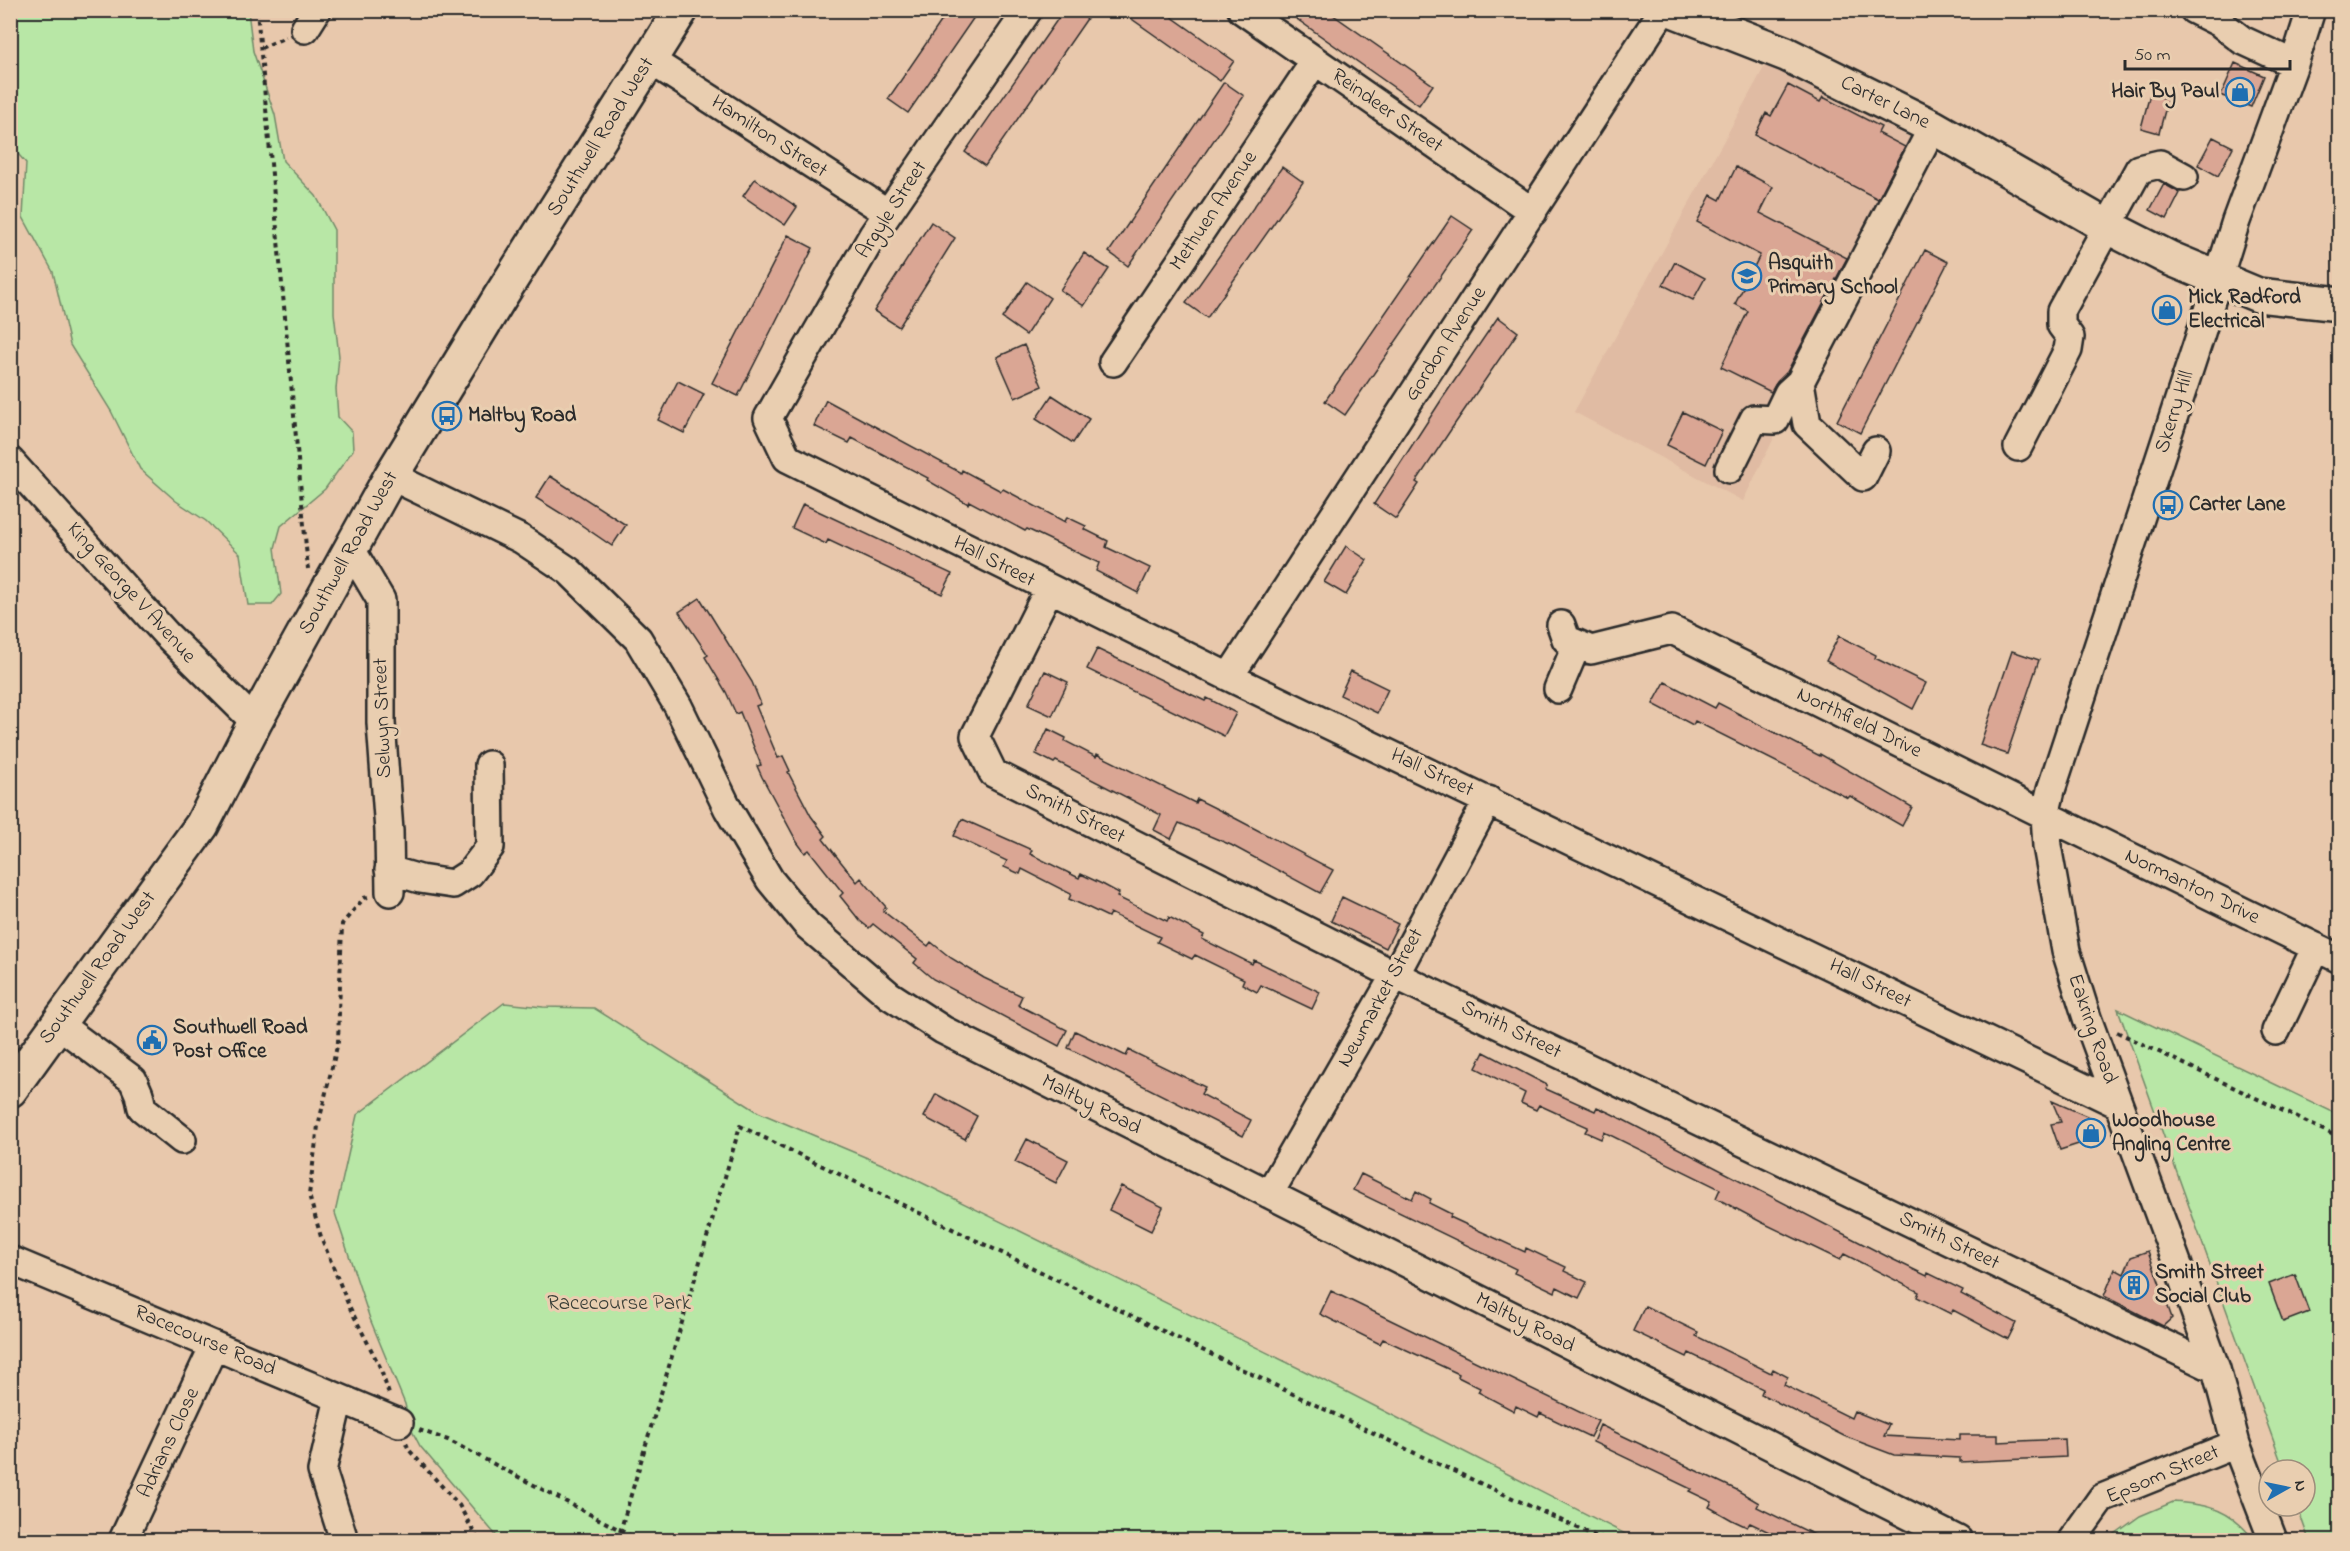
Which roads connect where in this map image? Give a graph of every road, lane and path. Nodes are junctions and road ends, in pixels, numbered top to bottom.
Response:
1 (257, 10) edge
2 (681, 10) edge
3 (1028, 10) edge
4 (1242, 10) edge
5 (1663, 10) edge
6 (1673, 10) edge
7 (2194, 10) edge
8 (2311, 10) edge
9 (650, 60) junction
10 (1315, 61) junction
11 (2294, 64) junction
12 (1933, 127) junction
13 (2184, 177) dead end
14 (1533, 212) junction
15 (888, 213) junction
16 (2108, 227) junction
17 (2217, 280) junction
18 (2340, 304) edge
19 (1113, 362) dead end
20 (1800, 382) junction
21 (768, 418) joint
22 (2018, 447) dead end
23 (1876, 451) dead end
24 (10, 461) edge
25 (1729, 469) dead end
26 (392, 476) junction
27 (352, 550) junction
28 (309, 572) dead end
29 (1049, 589) junction
30 (1228, 677) junction
31 (1558, 688) dead end
32 (255, 722) junction
33 (489, 765) dead end
34 (1488, 800) junction
35 (2045, 815) junction
36 (389, 881) junction
37 (2328, 953) edge
38 (1395, 975) junction
39 (2086, 1018) junction
40 (58, 1024) junction
41 (2276, 1031) dead end
42 (10, 1090) edge
43 (2118, 1104) junction
44 (2340, 1138) edge
45 (182, 1140) dead end
46 (1269, 1194) junction
47 (10, 1260) edge
48 (214, 1346) junction
49 (2216, 1369) junction
50 (339, 1398) junction
51 (399, 1423) junction
52 (2236, 1444) junction
53 (620, 1532) junction
54 (123, 1540) edge
55 (344, 1540) edge
56 (478, 1540) edge
57 (639, 1540) edge
58 (1604, 1540) edge
59 (1958, 1540) edge
60 (2072, 1540) edge
61 (2273, 1540) edge

1 - 28 path
2 - 9 main road, Southwell Road West
3 - 15 street, Argyle Street
4 - 10 street, Reindeer Street
5 - 14 street, Gordon Avenue
6 - 12 main road, Carter Lane
7 - 11 street
8 - 11 street, Skerry Hill
9 - 15 street, Hamilton Street
9 - 26 main road, Southwell Road West
10 - 14 street, Reindeer Street
10 - 19 street, Methuen Avenue
11 - 17 street, Skerry Hill
12 - 16 main road, Carter Lane
12 - 20 street
13 - 16 street
14 - 30 street, Gordon Avenue
15 - 21 street, Argyle Street
16 - 17 main road, Carter Lane
16 - 22 street
17 - 18 main road, Carter Lane
17 - 35 street, Skerry Hill
20 - 23 street
20 - 25 street
21 - 29 street, Hall Street
24 - 32 street, King George V Avenue
26 - 27 main road, Southwell Road West
26 - 46 street, Maltby Road
27 - 32 main road, Southwell Road West
27 - 36 street, Selwyn Street
29 - 30 street, Hall Street
29 - 38 street, Smith Street
30 - 34 street, Hall Street
31 - 35 street, Northfield Drive
32 - 40 main road, Southwell Road West
33 - 36 street
34 - 38 street, Newmarket Street
34 - 43 street, Hall Street
35 - 37 street, Normanton Drive
35 - 39 street, Eakring Road
36 - 51 path
37 - 41 street
38 - 46 street, Newmarket Street
38 - 49 street, Smith Street
39 - 43 street, Eakring Road
39 - 44 path
40 - 42 main road, Southwell Road West
40 - 45 street
43 - 49 street, Eakring Road
46 - 59 street, Maltby Road
47 - 48 street, Racecourse Road
48 - 50 street, Racecourse Road
48 - 54 street, Adrians Close
49 - 52 street, Eakring Road
50 - 51 street, Racecourse Road
50 - 55 street
51 - 53 path
51 - 56 path
52 - 60 street, Epsom Street
52 - 61 street, Eakring Road
53 - 57 path
53 - 58 path

